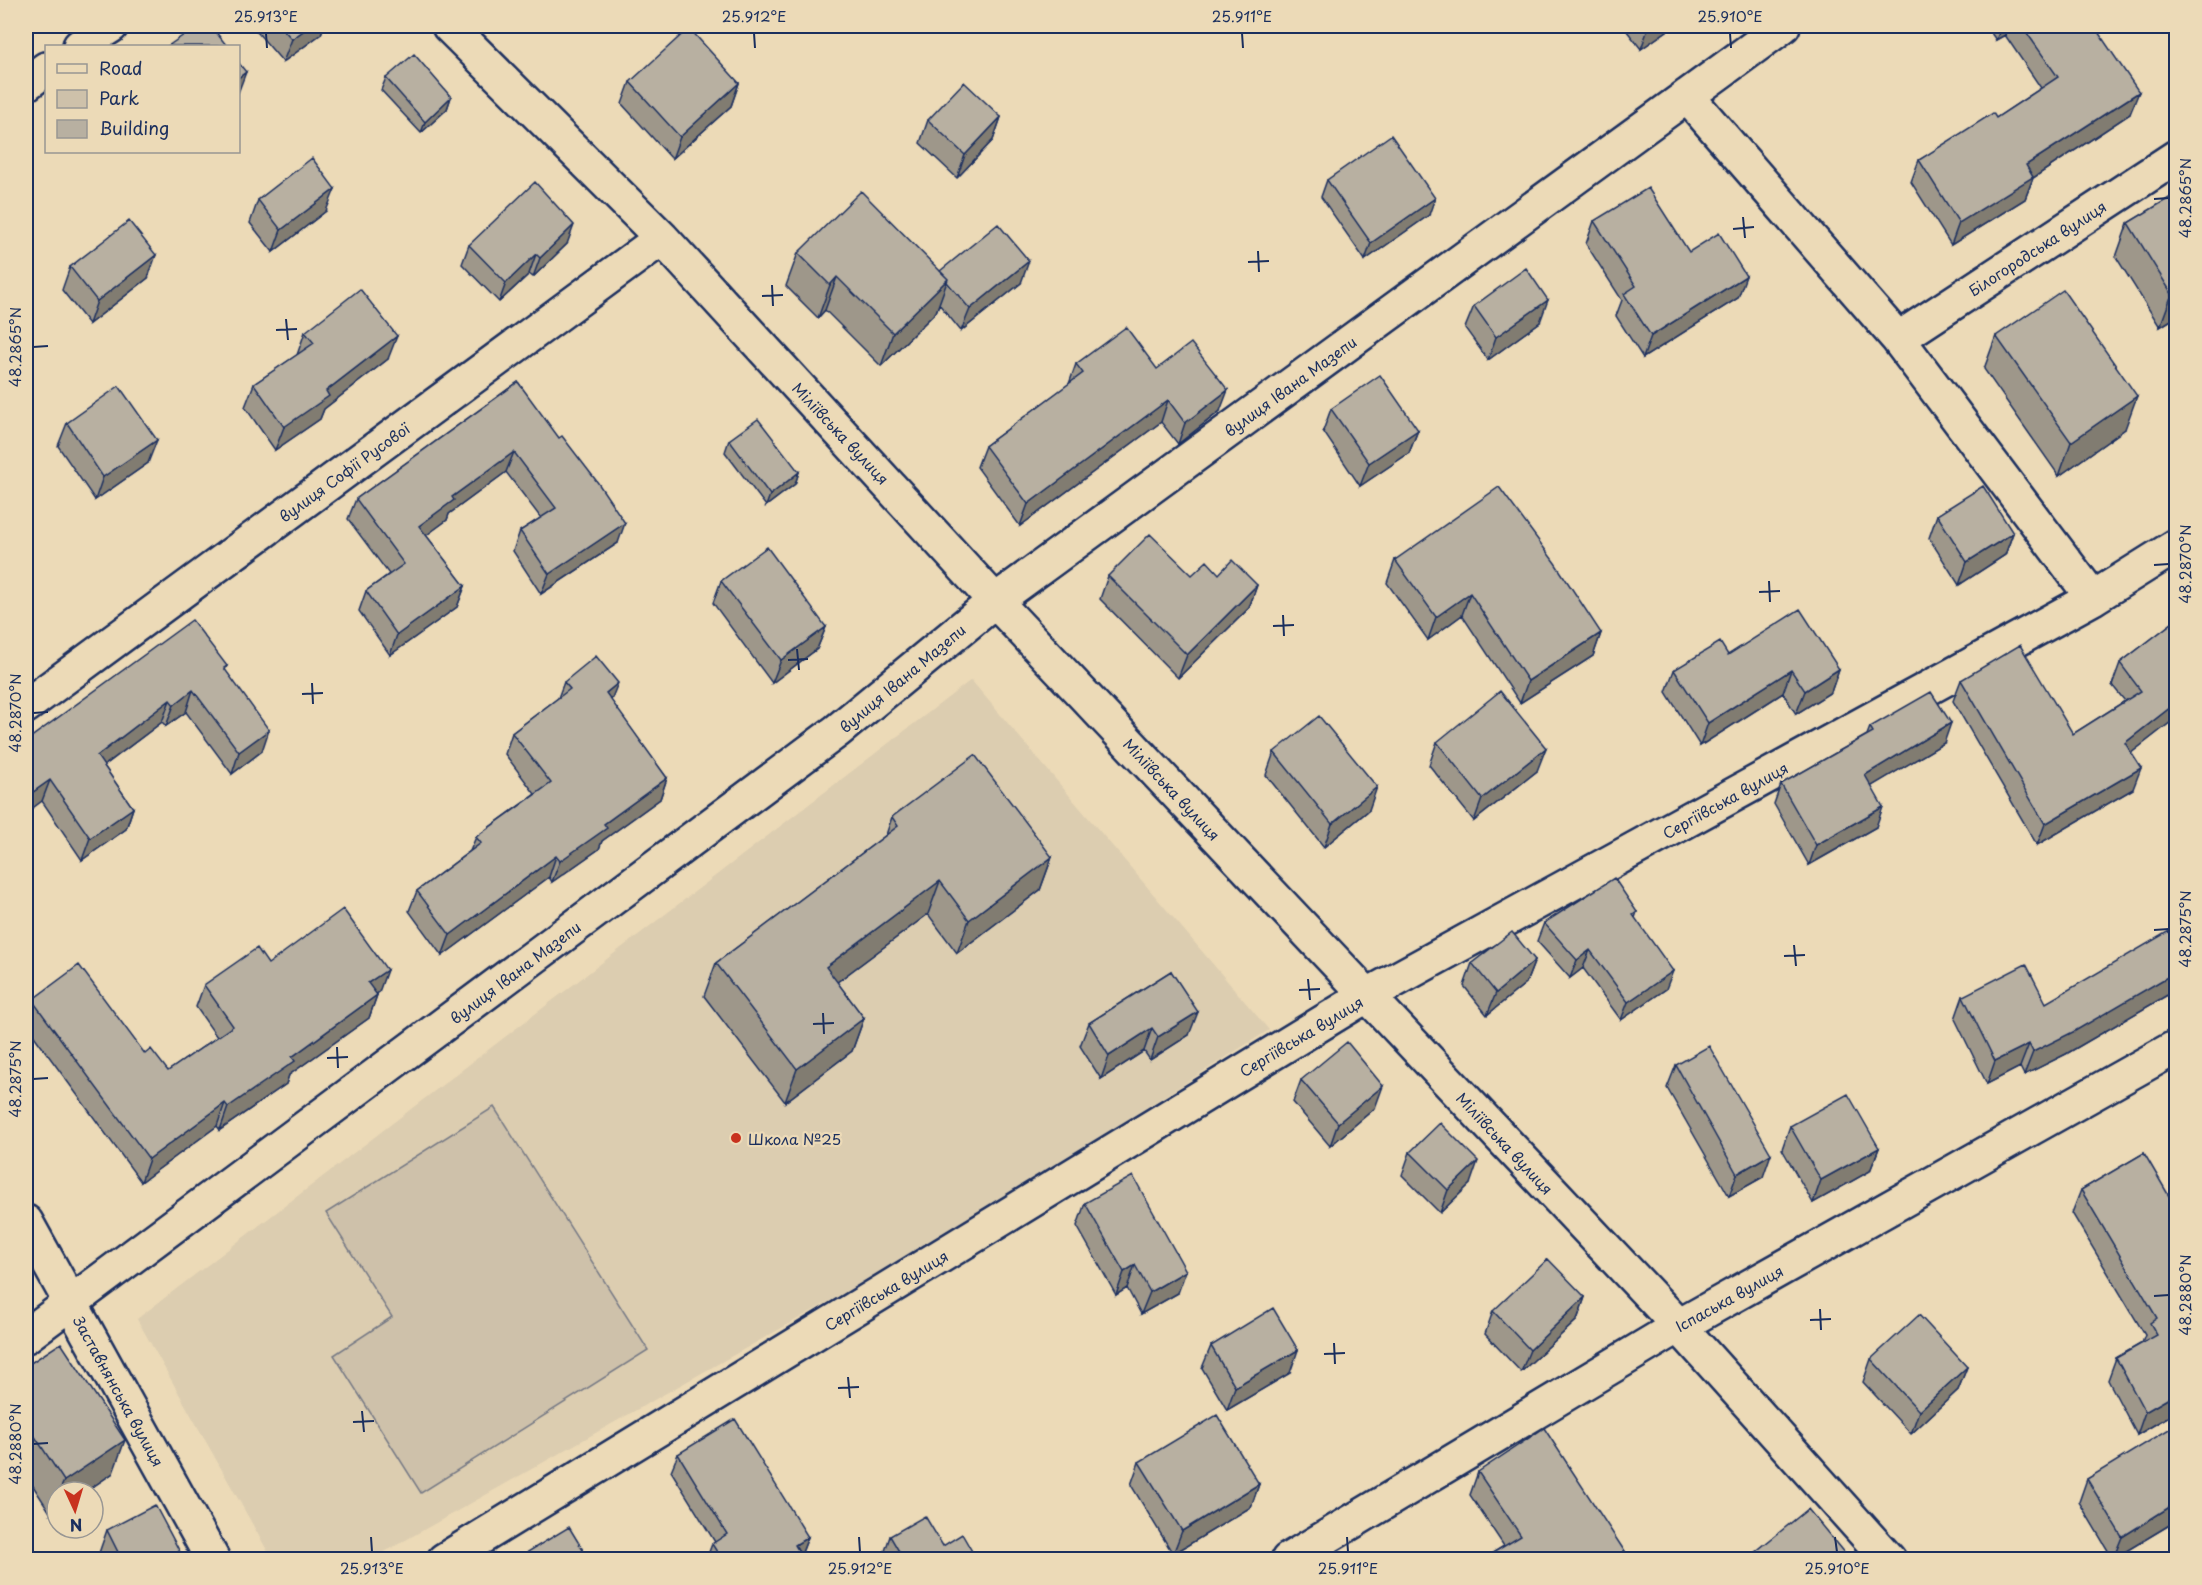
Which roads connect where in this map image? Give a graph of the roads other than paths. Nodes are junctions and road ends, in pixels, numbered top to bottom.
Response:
1 (111, 26) edge
2 (449, 26) edge
3 (1783, 26) edge
4 (82, 45) edge
5 (45, 70) edge
6 (26, 84) edge
7 (1687, 96) junction
8 (2176, 157) edge
9 (662, 238) junction
10 (1898, 339) junction
11 (2176, 546) edge
12 (2093, 597) junction
13 (996, 601) junction
14 (26, 706) edge
15 (1366, 996) junction
16 (2176, 1047) edge
17 (26, 1222) edge
18 (70, 1303) junction
19 (1679, 1326) junction
20 (26, 1336) edge
21 (213, 1560) edge
22 (444, 1560) edge
23 (1288, 1560) edge
24 (1889, 1560) edge

1 - 4 street
2 - 9 street, Міліївська вулиця
3 - 7 street, вулиця Івана Мазепи
5 - 6 street
7 - 10 street
7 - 13 street, вулиця Івана Мазепи
8 - 10 street, Білогородська вулиця
9 - 13 street, Міліївська вулиця
9 - 14 street, вулиця Софії Русової
10 - 12 street
11 - 12 street, Сергіївська вулиця
12 - 15 street, Сергіївська вулиця
13 - 15 street, Міліївська вулиця
13 - 18 street, вулиця Івана Мазепи
15 - 19 street, Міліївська вулиця
15 - 22 street, Сергіївська вулиця
16 - 19 street, Іспаська вулиця
17 - 18 street, Заставнянська вулиця
18 - 20 street, вулиця Івана Мазепи
18 - 21 street, Заставнянська вулиця
19 - 23 street, Іспаська вулиця
19 - 24 street, Міліївська вулиця

